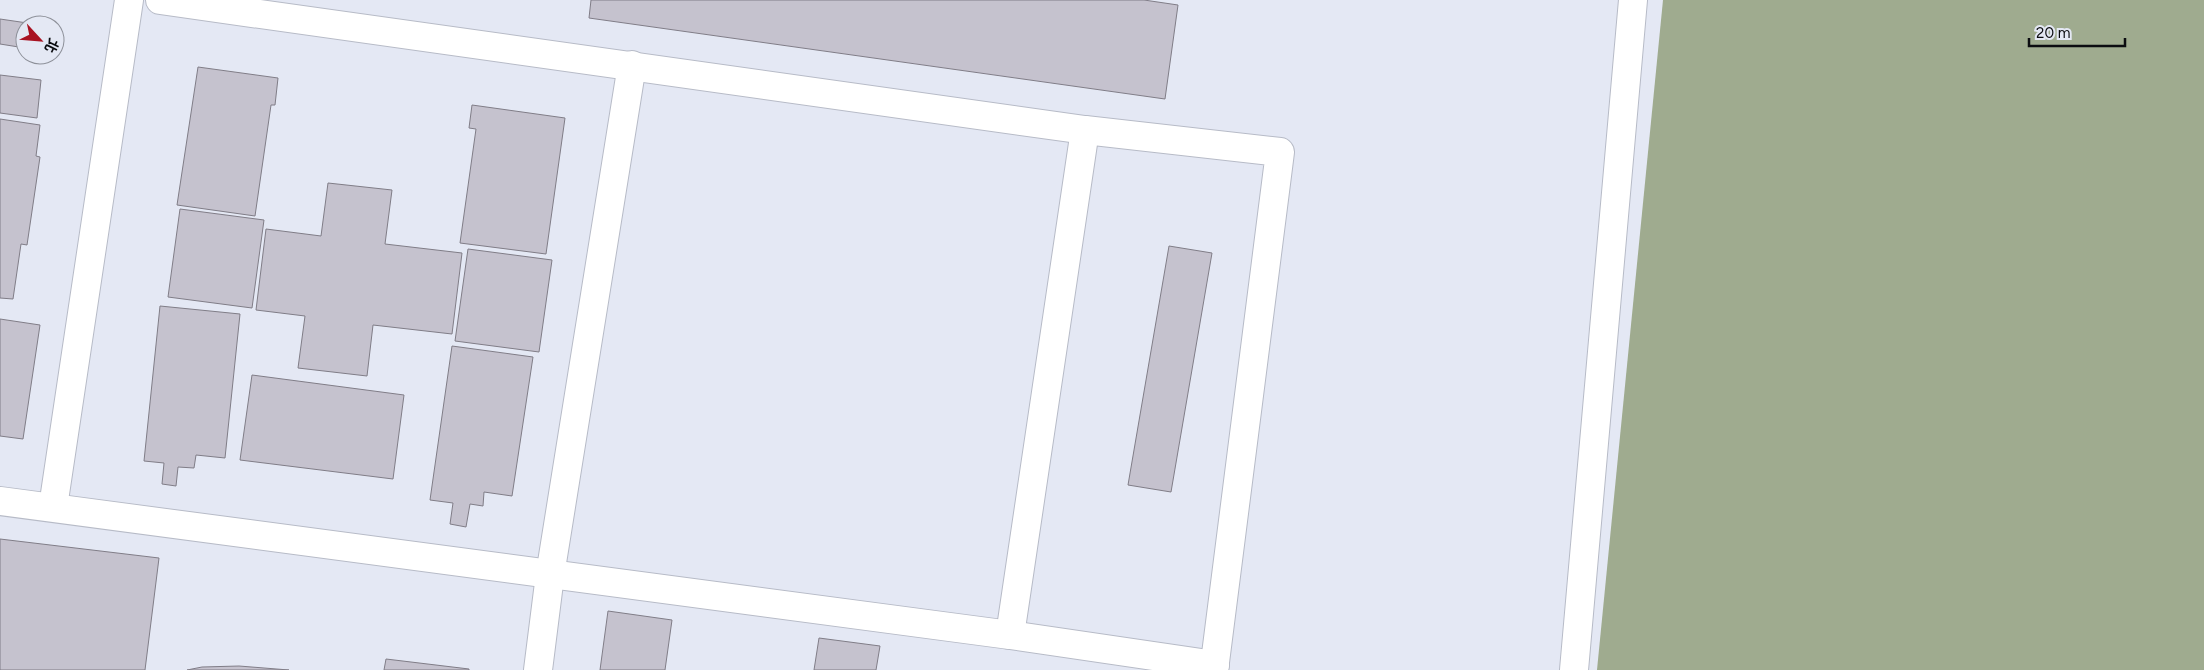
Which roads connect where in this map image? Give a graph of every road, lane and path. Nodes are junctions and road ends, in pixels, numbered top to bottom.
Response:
1 (129, 0) edge
2 (160, 0) edge
3 (1633, 0) edge
4 (632, 65) junction
5 (1085, 130) junction
6 (0, 501) edge
7 (53, 507) junction
8 (550, 575) junction
9 (1010, 635) junction
10 (1214, 668) edge
11 (538, 670) edge
12 (1574, 670) edge

1 - 7 street
2 - 4 street
3 - 12 street
4 - 5 street
4 - 8 street
5 - 9 street
5 - 10 street
6 - 7 street
7 - 8 street
8 - 9 street
8 - 11 street
9 - 10 street

